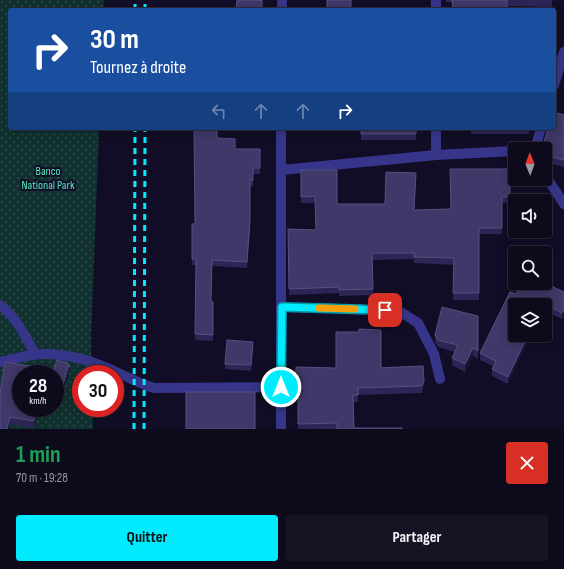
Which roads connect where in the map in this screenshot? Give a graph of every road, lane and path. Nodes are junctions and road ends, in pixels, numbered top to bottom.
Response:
1 (564, 52) edge
2 (556, 78) edge
3 (281, 130) edge
4 (436, 130) edge
5 (540, 130) edge
6 (537, 142) edge
7 (508, 151) edge
8 (436, 155) junction
9 (281, 170) junction
10 (552, 186) edge
11 (564, 204) edge
12 (0, 305) edge
13 (282, 307) junction
14 (34, 354) junction
15 (0, 362) edge
16 (440, 379) dead end
17 (281, 387) junction
18 (281, 429) edge

1 - 2 street
3 - 9 street
4 - 8 street
5 - 6 street
7 - 8 street
8 - 9 street
9 - 13 street
10 - 11 street
12 - 14 street
13 - 16 street
13 - 17 street
14 - 15 street
14 - 17 street
17 - 18 street

